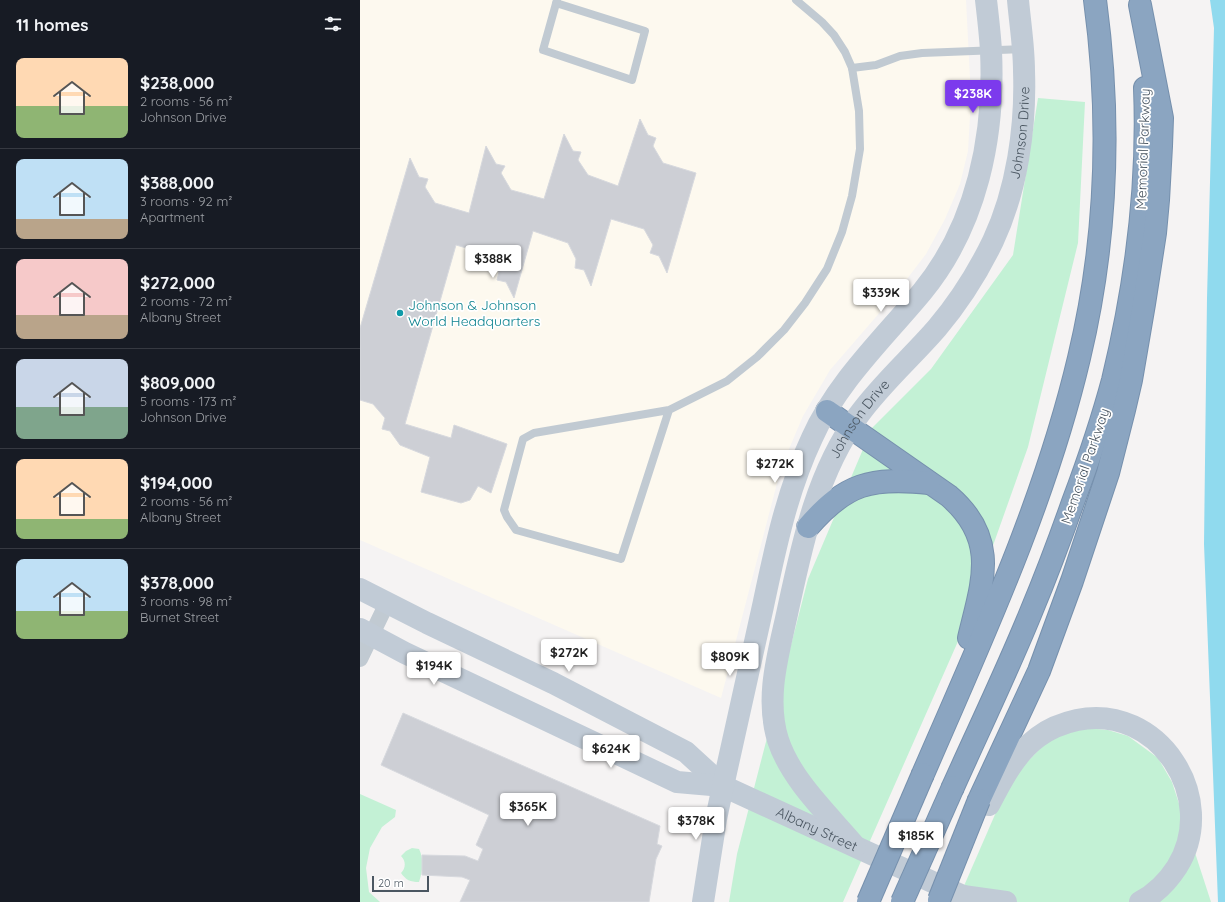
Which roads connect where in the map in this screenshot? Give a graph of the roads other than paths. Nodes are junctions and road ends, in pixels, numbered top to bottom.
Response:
1 (796, 0) edge
2 (986, 0) edge
3 (1018, 0) edge
4 (1095, 0) edge
5 (556, 2) edge
6 (1140, 2) edge
7 (1023, 49) junction
8 (991, 50) junction
9 (852, 68) junction
10 (669, 410) junction
11 (827, 411) junction
12 (850, 427) junction
13 (930, 483) junction
14 (808, 527) junction
15 (360, 589) edge
16 (387, 602) junction
17 (366, 632) edge
18 (360, 659) edge
19 (954, 704) junction
20 (723, 786) junction
21 (984, 802) junction
22 (855, 846) junction
23 (969, 899) edge
24 (939, 901) edge
25 (703, 902) edge
26 (868, 902) edge
27 (902, 902) edge
28 (1006, 902) edge
29 (1140, 902) edge

1 - 9 lane
2 - 8 street, Johnson Drive
3 - 7 street, Johnson Drive
4 - 19 highway
5 - 5 lane
6 - 21 highway
6 - 27 highway, Memorial Parkway, bridge
7 - 8 lane
7 - 12 street, Johnson Drive
8 - 9 lane
8 - 11 street, Johnson Drive
9 - 10 lane
10 - 10 lane
11 - 12 highway
11 - 20 street, Johnson Drive
12 - 13 highway
12 - 14 street, Johnson Drive
13 - 14 highway
13 - 19 highway
14 - 22 street, Johnson Drive
15 - 16 street, Albany Street
16 - 17 street
16 - 20 street, Albany Street
17 - 18 street
17 - 20 street, Albany Street
19 - 26 highway, bridge
20 - 22 street, Albany Street
20 - 25 street, Johnson Drive
21 - 24 highway, bridge
21 - 29 street
22 - 23 street, Albany Street
23 - 28 street, Albany Street

